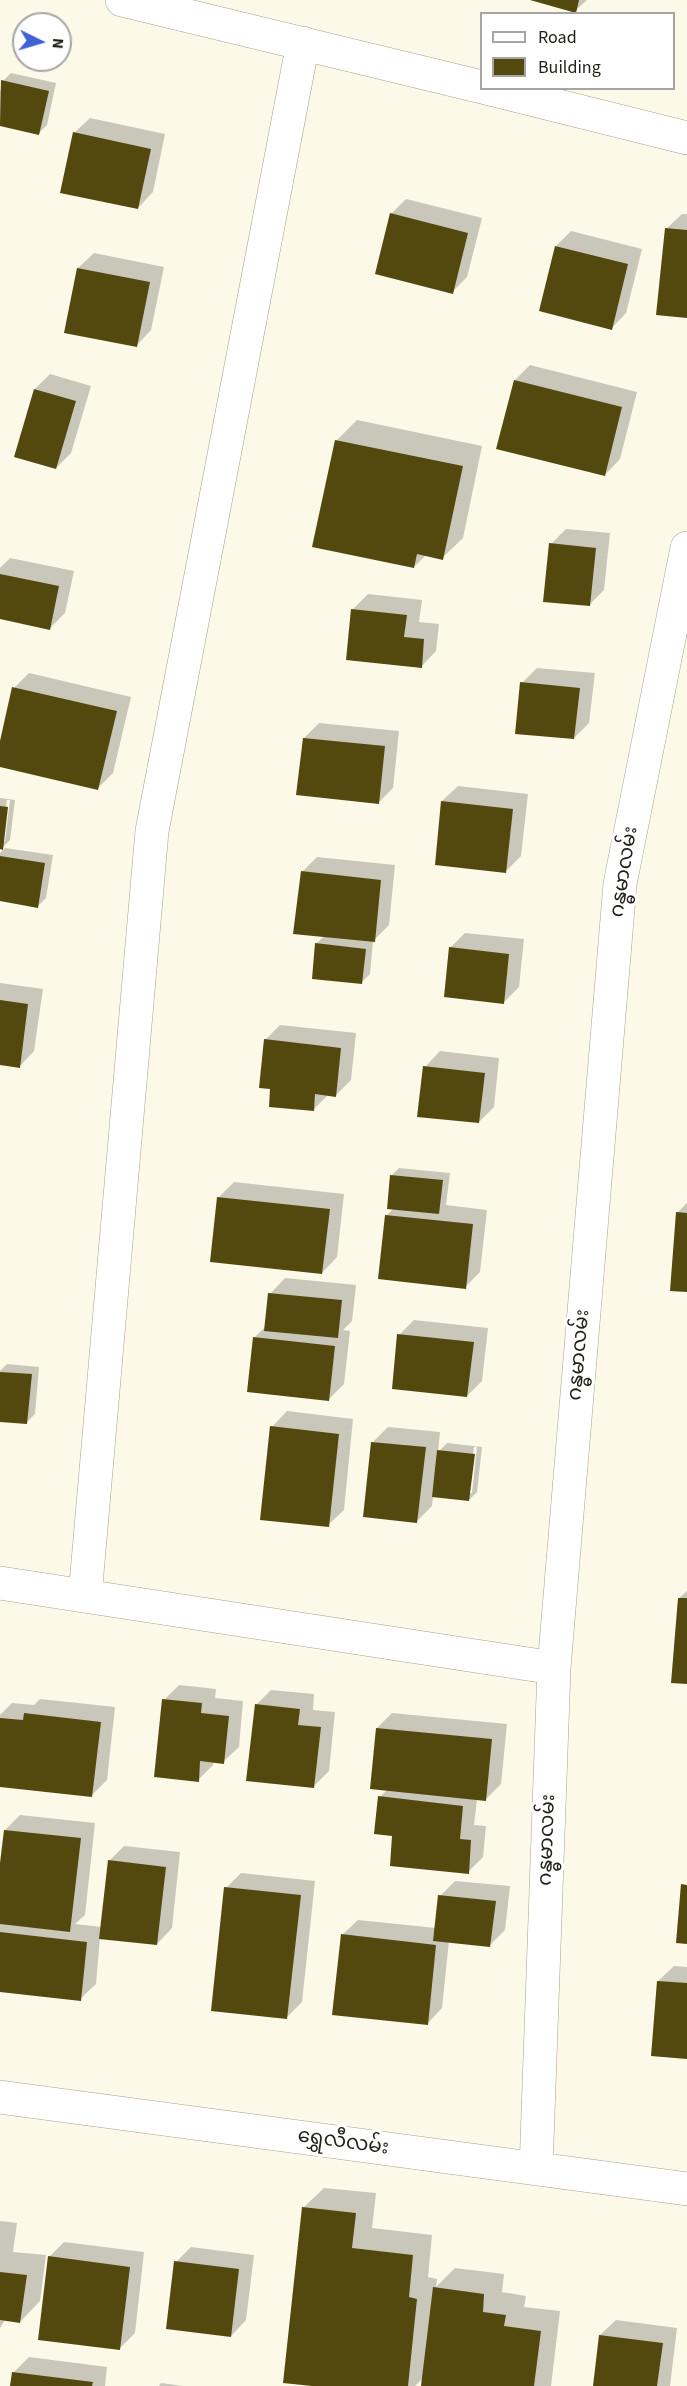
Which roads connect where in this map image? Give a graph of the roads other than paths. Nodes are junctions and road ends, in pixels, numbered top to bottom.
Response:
1 (122, 0) edge
2 (303, 43) junction
3 (480, 87) edge
4 (494, 90) edge
5 (687, 138) edge
6 (687, 548) edge
7 (0, 1583) edge
8 (85, 1596) junction
9 (554, 1668) junction
10 (0, 2097) edge
11 (536, 2169) junction
12 (687, 2188) edge

1 - 2 street
2 - 3 street
2 - 8 street
4 - 5 street
6 - 9 street, ဂန္ဓမာလမ်း
7 - 8 street
8 - 9 street
9 - 11 street, ဂန္ဓမာလမ်း
10 - 11 street, ရွှေလီလမ်း
11 - 12 street, ရွှေလီလမ်း

